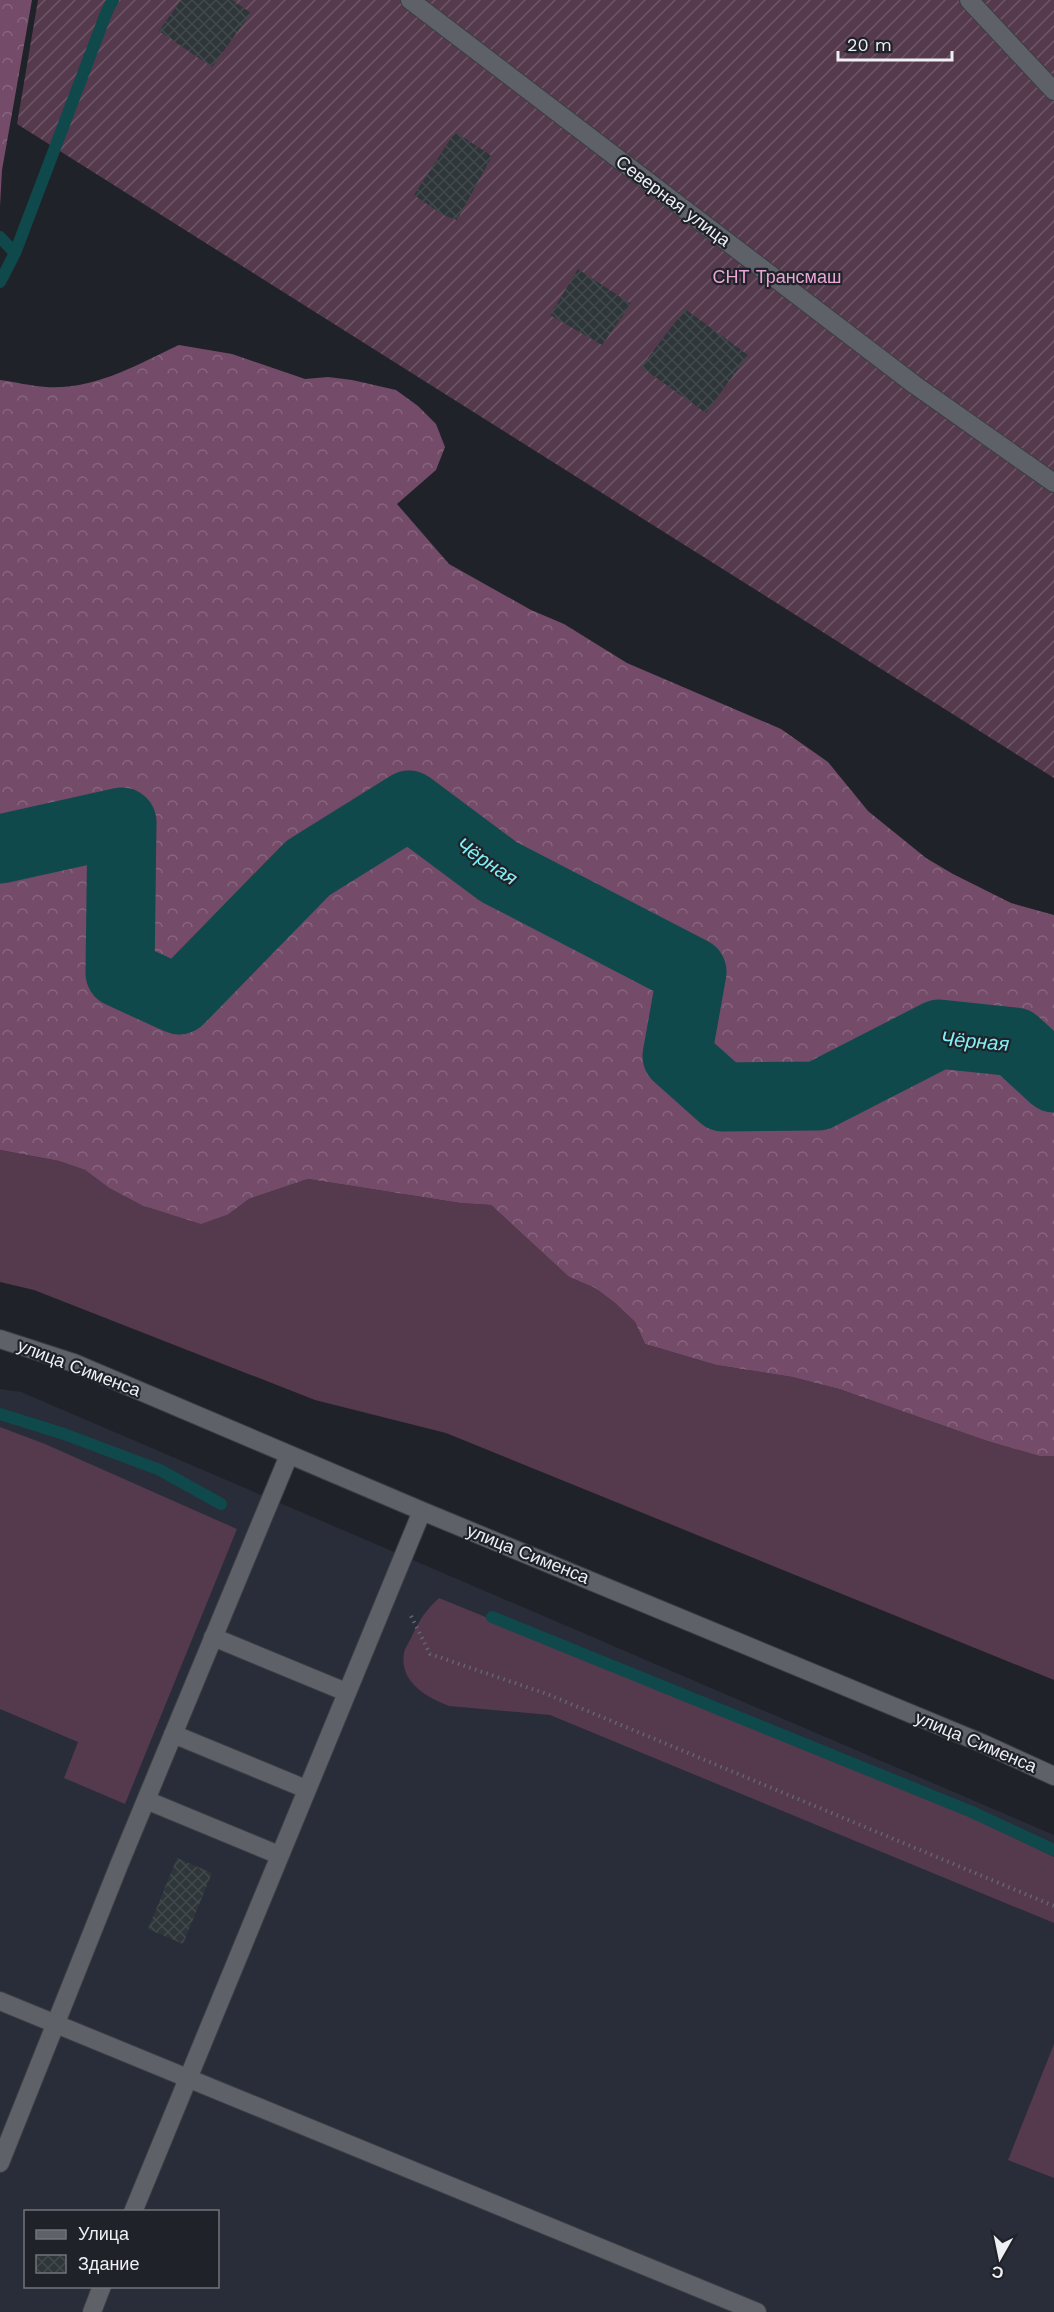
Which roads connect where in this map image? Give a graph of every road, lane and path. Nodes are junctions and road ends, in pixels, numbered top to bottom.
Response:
1 (410, 0) edge
2 (969, 0) edge
3 (1054, 91) edge
4 (1054, 483) edge
5 (0, 1338) edge
6 (289, 1455) junction
7 (422, 1511) junction
8 (409, 1612) dead end
9 (213, 1637) junction
10 (346, 1692) junction
11 (173, 1734) junction
12 (1054, 1776) edge
13 (306, 1789) junction
14 (146, 1800) junction
15 (279, 1855) junction
16 (1054, 1906) edge
17 (0, 2001) edge
18 (57, 2025) junction
19 (188, 2078) junction
20 (0, 2163) edge
21 (133, 2210) edge
22 (101, 2288) edge
23 (92, 2312) edge
24 (758, 2312) edge

1 - 4 street, Северная улица
2 - 3 street
5 - 6 street, улица Сименса
6 - 7 street, улица Сименса
6 - 9 street
7 - 10 street
7 - 12 street, улица Сименса
8 - 16 path
9 - 10 street
9 - 11 street
10 - 13 street
11 - 13 street
11 - 14 street
13 - 15 street
14 - 15 street
14 - 18 street
15 - 19 street
17 - 18 street
18 - 19 street
18 - 20 street
19 - 21 street
19 - 24 street
22 - 23 street

